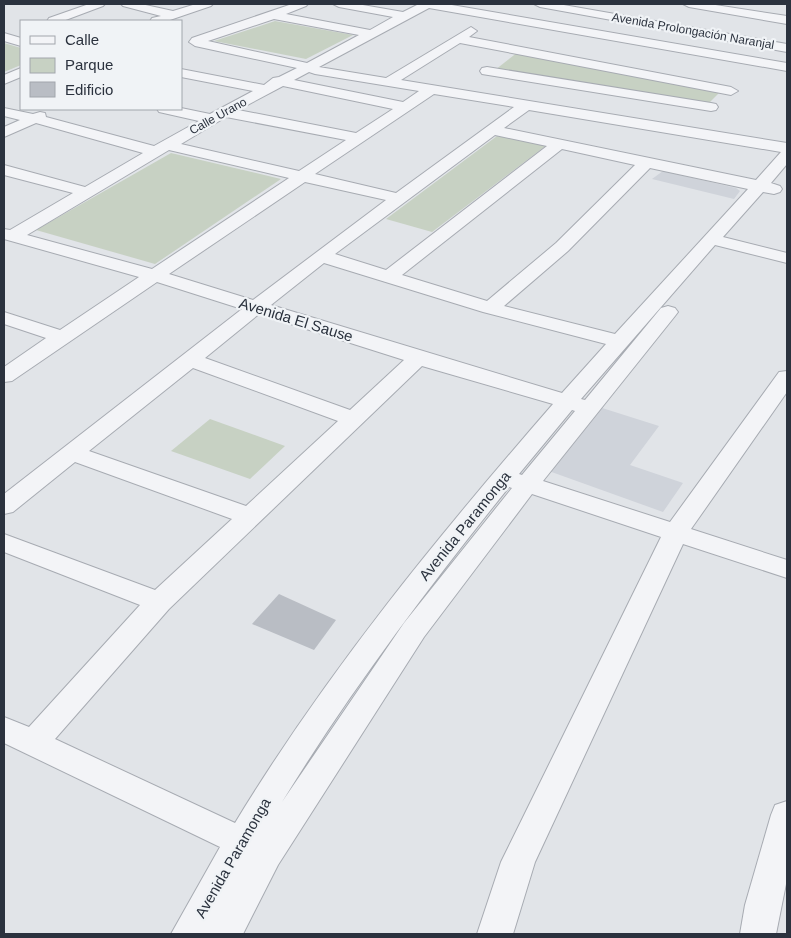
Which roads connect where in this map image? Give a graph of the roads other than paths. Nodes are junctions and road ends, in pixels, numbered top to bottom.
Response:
1 (99, 4) edge
2 (126, 4) edge
3 (207, 4) edge
4 (302, 4) edge
5 (339, 4) edge
6 (428, 4) edge
7 (540, 4) edge
8 (689, 4) edge
9 (511, 7) dead end
10 (173, 15) junction
11 (274, 15) junction
12 (406, 16) junction
13 (496, 16) junction
14 (56, 20) edge
15 (159, 20) edge
16 (787, 20) edge
17 (20, 33) edge
18 (373, 34) junction
19 (6, 38) edge
20 (459, 38) junction
21 (20, 42) edge
22 (195, 42) junction
23 (182, 48) edge
24 (787, 48) edge
25 (516, 50) junction
26 (770, 62) junction
27 (307, 66) junction
28 (787, 68) edge
29 (20, 72) edge
30 (182, 73) edge
31 (479, 76) junction
32 (4, 80) edge
33 (390, 81) junction
34 (278, 82) junction
35 (264, 89) junction
36 (432, 89) junction
37 (732, 91) junction
38 (456, 93) junction
39 (527, 104) junction
40 (406, 107) junction
41 (711, 107) junction
42 (53, 110) edge
43 (173, 110) edge
44 (4, 112) edge
45 (218, 115) junction
46 (36, 119) junction
47 (657, 125) junction
48 (492, 130) junction
49 (687, 130) junction
50 (4, 133) edge
51 (358, 138) junction
52 (559, 144) junction
53 (160, 148) junction
54 (787, 148) edge
55 (787, 154) edge
56 (639, 160) junction
57 (4, 170) edge
58 (301, 177) junction
59 (774, 183) edge
60 (86, 192) junction
61 (398, 198) junction
62 (8, 235) edge
63 (719, 241) junction
64 (321, 256) junction
65 (787, 258) edge
66 (154, 275) junction
67 (388, 277) junction
68 (256, 308) junction
69 (490, 308) junction
70 (4, 318) edge
71 (62, 337) junction
72 (620, 341) junction
73 (418, 358) junction
74 (191, 360) junction
75 (4, 376) edge
76 (784, 387) edge
77 (578, 405) junction
78 (354, 418) junction
79 (71, 452) junction
80 (515, 481) junction
81 (4, 506) edge
82 (249, 516) junction
83 (676, 532) junction
84 (4, 542) edge
85 (787, 569) edge
86 (159, 602) junction
87 (4, 729) edge
88 (33, 743) junction
89 (787, 815) edge
90 (254, 848) junction
91 (779, 875) edge
92 (189, 934) edge
93 (225, 934) edge
94 (495, 934) edge
95 (758, 934) edge

1 - 14 street
2 - 10 street
3 - 10 street
4 - 11 street
5 - 12 street
6 - 12 street, Calle Urano
6 - 13 street
7 - 24 street, Avenida Prolongación Naranjal
8 - 16 street
9 - 13 street
10 - 15 street
11 - 18 street
11 - 22 street
12 - 18 street, Calle Urano
13 - 20 street
13 - 26 street
17 - 19 street
18 - 27 street, Calle Urano
19 - 21 street
20 - 25 street
20 - 33 street
22 - 23 street
22 - 27 street
25 - 31 street
25 - 37 street
26 - 28 street
26 - 37 street
27 - 33 street
27 - 34 street, Calle Urano
29 - 32 street
30 - 35 street
31 - 38 street
31 - 41 street
33 - 36 street
34 - 35 street, Calle Urano
34 - 40 street
35 - 45 street, Calle Urano
36 - 38 street
36 - 40 street
37 - 41 street
38 - 39 street
39 - 47 street
39 - 48 street
40 - 51 street
41 - 49 street
42 - 46 street
43 - 45 street
44 - 46 street
45 - 51 street
45 - 53 street, Calle Urano
46 - 50 street
46 - 53 street
47 - 49 street
47 - 56 street
48 - 52 street
48 - 61 street
49 - 54 street
51 - 58 street
52 - 56 street
52 - 67 street
53 - 58 street
53 - 60 street, Calle Urano
55 - 59 street, Avenida Paramonga
56 - 59 street
56 - 69 street
57 - 60 street
58 - 61 street
58 - 66 street
59 - 63 street, Avenida Paramonga
60 - 62 street, Calle Urano
61 - 64 street
62 - 66 street, Avenida El Sause
63 - 65 street
63 - 72 street, Avenida Paramonga
63 - 77 street, Avenida Paramonga
64 - 67 street
64 - 68 street
66 - 68 street, Avenida El Sause
66 - 71 street
67 - 69 street
68 - 73 street, Avenida El Sause
68 - 74 street
69 - 72 street
70 - 71 street
71 - 75 street
72 - 77 street, Avenida Paramonga
73 - 77 street, Avenida El Sause
73 - 78 street
74 - 78 street
74 - 79 street
76 - 83 street
77 - 80 street, Avenida Paramonga
78 - 82 street
79 - 81 street
79 - 82 street
80 - 83 street
80 - 90 street, Avenida Paramonga
82 - 86 street
83 - 85 street
83 - 94 street
84 - 86 street
86 - 88 street
87 - 88 street
88 - 90 street
89 - 91 street
90 - 92 street, Avenida Paramonga
90 - 93 street, Avenida Paramonga
91 - 95 street

